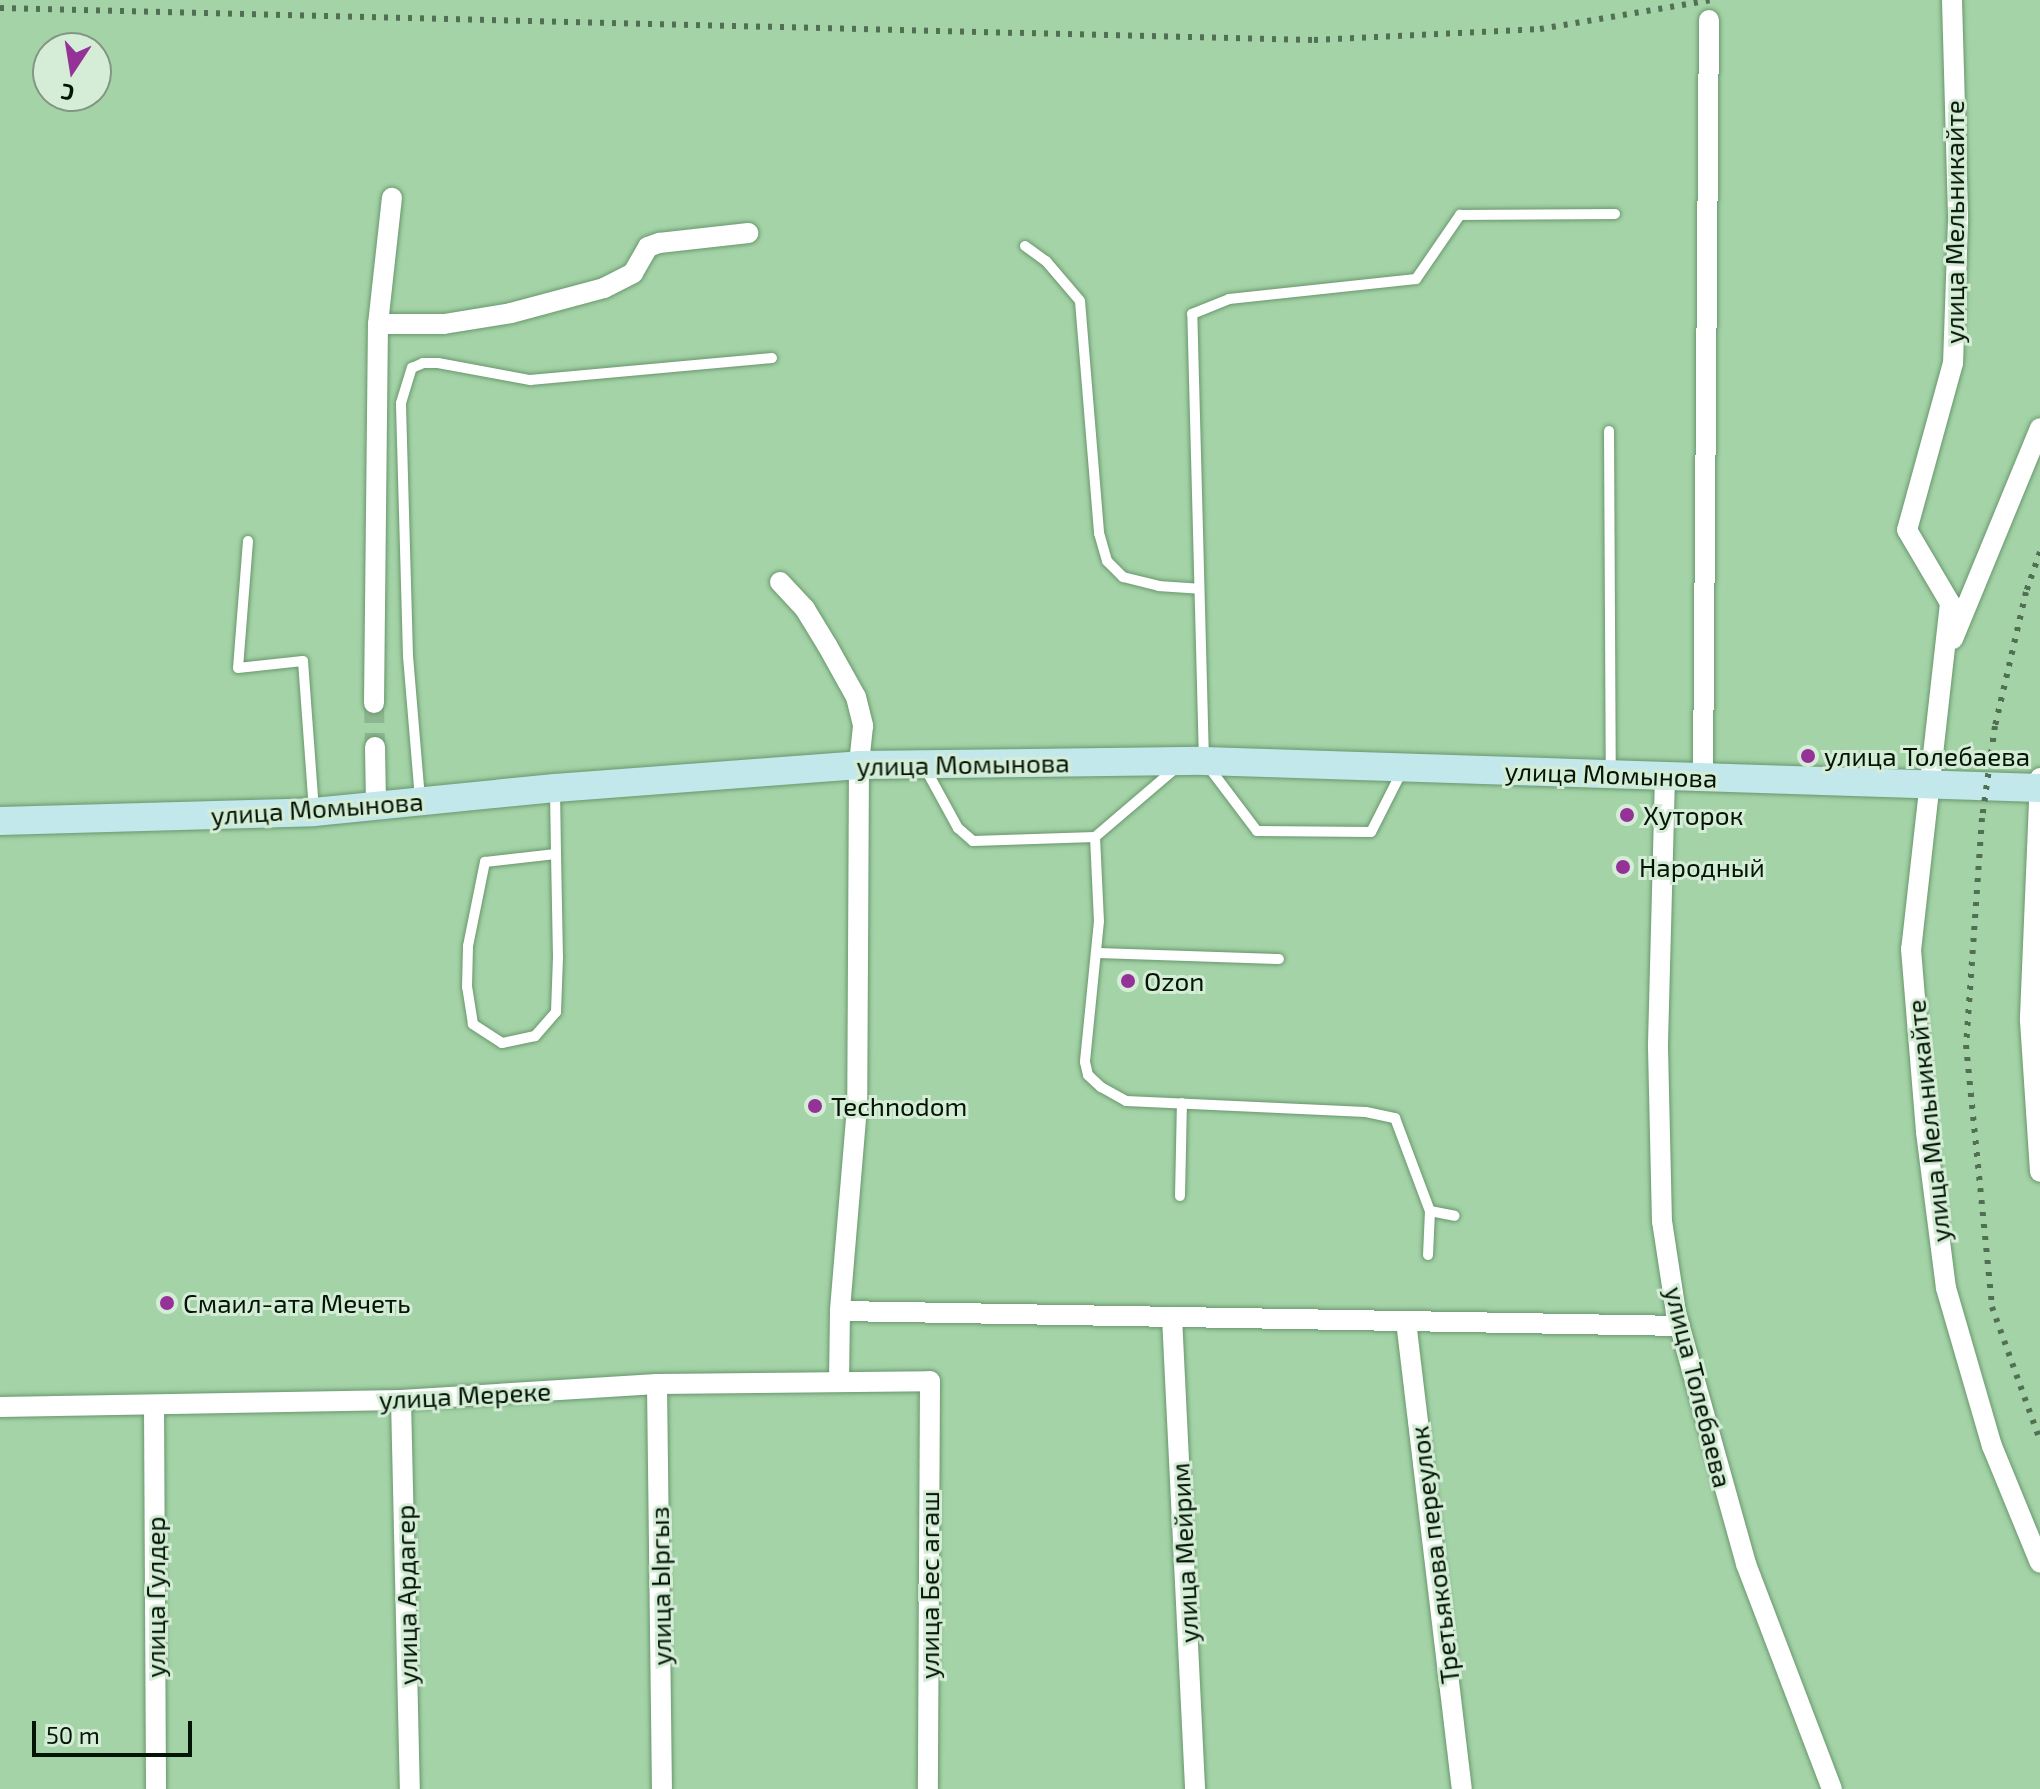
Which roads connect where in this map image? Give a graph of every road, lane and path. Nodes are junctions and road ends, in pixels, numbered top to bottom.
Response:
1 (1952, 0) edge
2 (1709, 20) dead end
3 (392, 198) dead end
4 (1615, 214) dead end
5 (748, 233) dead end
6 (1025, 246) dead end
7 (378, 324) junction
8 (772, 358) dead end
9 (2040, 428) edge
10 (1609, 431) dead end
11 (248, 541) dead end
12 (780, 582) dead end
13 (1198, 589) junction
14 (1943, 665) junction
15 (374, 703) tunnel mouth
16 (375, 747) tunnel mouth
17 (1194, 761) junction
18 (923, 764) junction
19 (859, 765) junction
20 (1404, 768) junction
21 (1611, 774) junction
22 (1665, 776) junction
23 (1703, 777) junction
24 (1929, 784) junction
25 (2039, 785) edge
26 (555, 788) junction
27 (420, 802) junction
28 (376, 807) junction
29 (314, 812) junction
30 (0, 821) edge
31 (1095, 837) junction
32 (556, 854) junction
33 (1096, 953) junction
34 (1279, 959) dead end
35 (2035, 1003) edge
36 (1182, 1103) junction
37 (2040, 1172) edge
38 (1180, 1196) dead end
39 (1430, 1211) junction
40 (1455, 1216) dead end
41 (1428, 1255) dead end
42 (840, 1311) junction
43 (1172, 1317) junction
44 (1406, 1321) junction
45 (1680, 1326) junction
46 (930, 1381) joint
47 (839, 1382) junction
48 (657, 1384) junction
49 (401, 1400) junction
50 (154, 1405) junction
51 (0, 1407) edge
52 (2040, 1563) edge
53 (156, 1789) edge
54 (410, 1789) edge
55 (662, 1789) edge
56 (928, 1789) edge
57 (1195, 1789) edge
58 (1462, 1789) edge
59 (1832, 1789) edge

1 - 14 street, улица Мельникайте
2 - 23 street
3 - 7 street
4 - 13 lane
5 - 7 street
6 - 13 lane
7 - 15 street
8 - 27 lane
9 - 14 street, улица Мельникайте
10 - 21 lane
11 - 29 lane
12 - 19 street
13 - 17 lane
14 - 24 street, улица Мельникайте
16 - 28 street
17 - 18 main road, улица Момынова
17 - 20 main road, улица Момынова
17 - 20 lane
17 - 31 lane
18 - 19 main road, улица Момынова
18 - 31 lane
19 - 26 main road, улица Момынова
19 - 42 street
20 - 21 main road, улица Момынова
21 - 22 main road, улица Момынова
22 - 23 main road, улица Момынова
22 - 45 street, улица Толебаева
23 - 24 main road, улица Момынова
24 - 25 main road, улица Момынова
24 - 52 street, улица Мельникайте
25 - 35 street
26 - 27 main road, улица Момынова
26 - 32 lane
27 - 28 main road, улица Момынова
28 - 29 main road, улица Момынова
29 - 30 main road, улица Момынова
31 - 33 lane
32 - 32 lane
33 - 34 lane
33 - 36 lane
35 - 37 street
36 - 38 lane
36 - 39 lane
39 - 40 lane
39 - 41 lane
42 - 43 street
42 - 47 street
43 - 44 street
43 - 57 street, улица Мейрим
44 - 45 street
44 - 58 street, Третьякова переулок
45 - 59 street, улица Толебаева
46 - 47 street, улица Мереке
46 - 56 street, улица Бес агаш
47 - 48 street, улица Мереке
48 - 49 street, улица Мереке
48 - 55 street, улица Ыргыз
49 - 50 street, улица Мереке
49 - 54 street, улица Ардагер
50 - 51 street, улица Мереке
50 - 53 street, улица Гулдер

